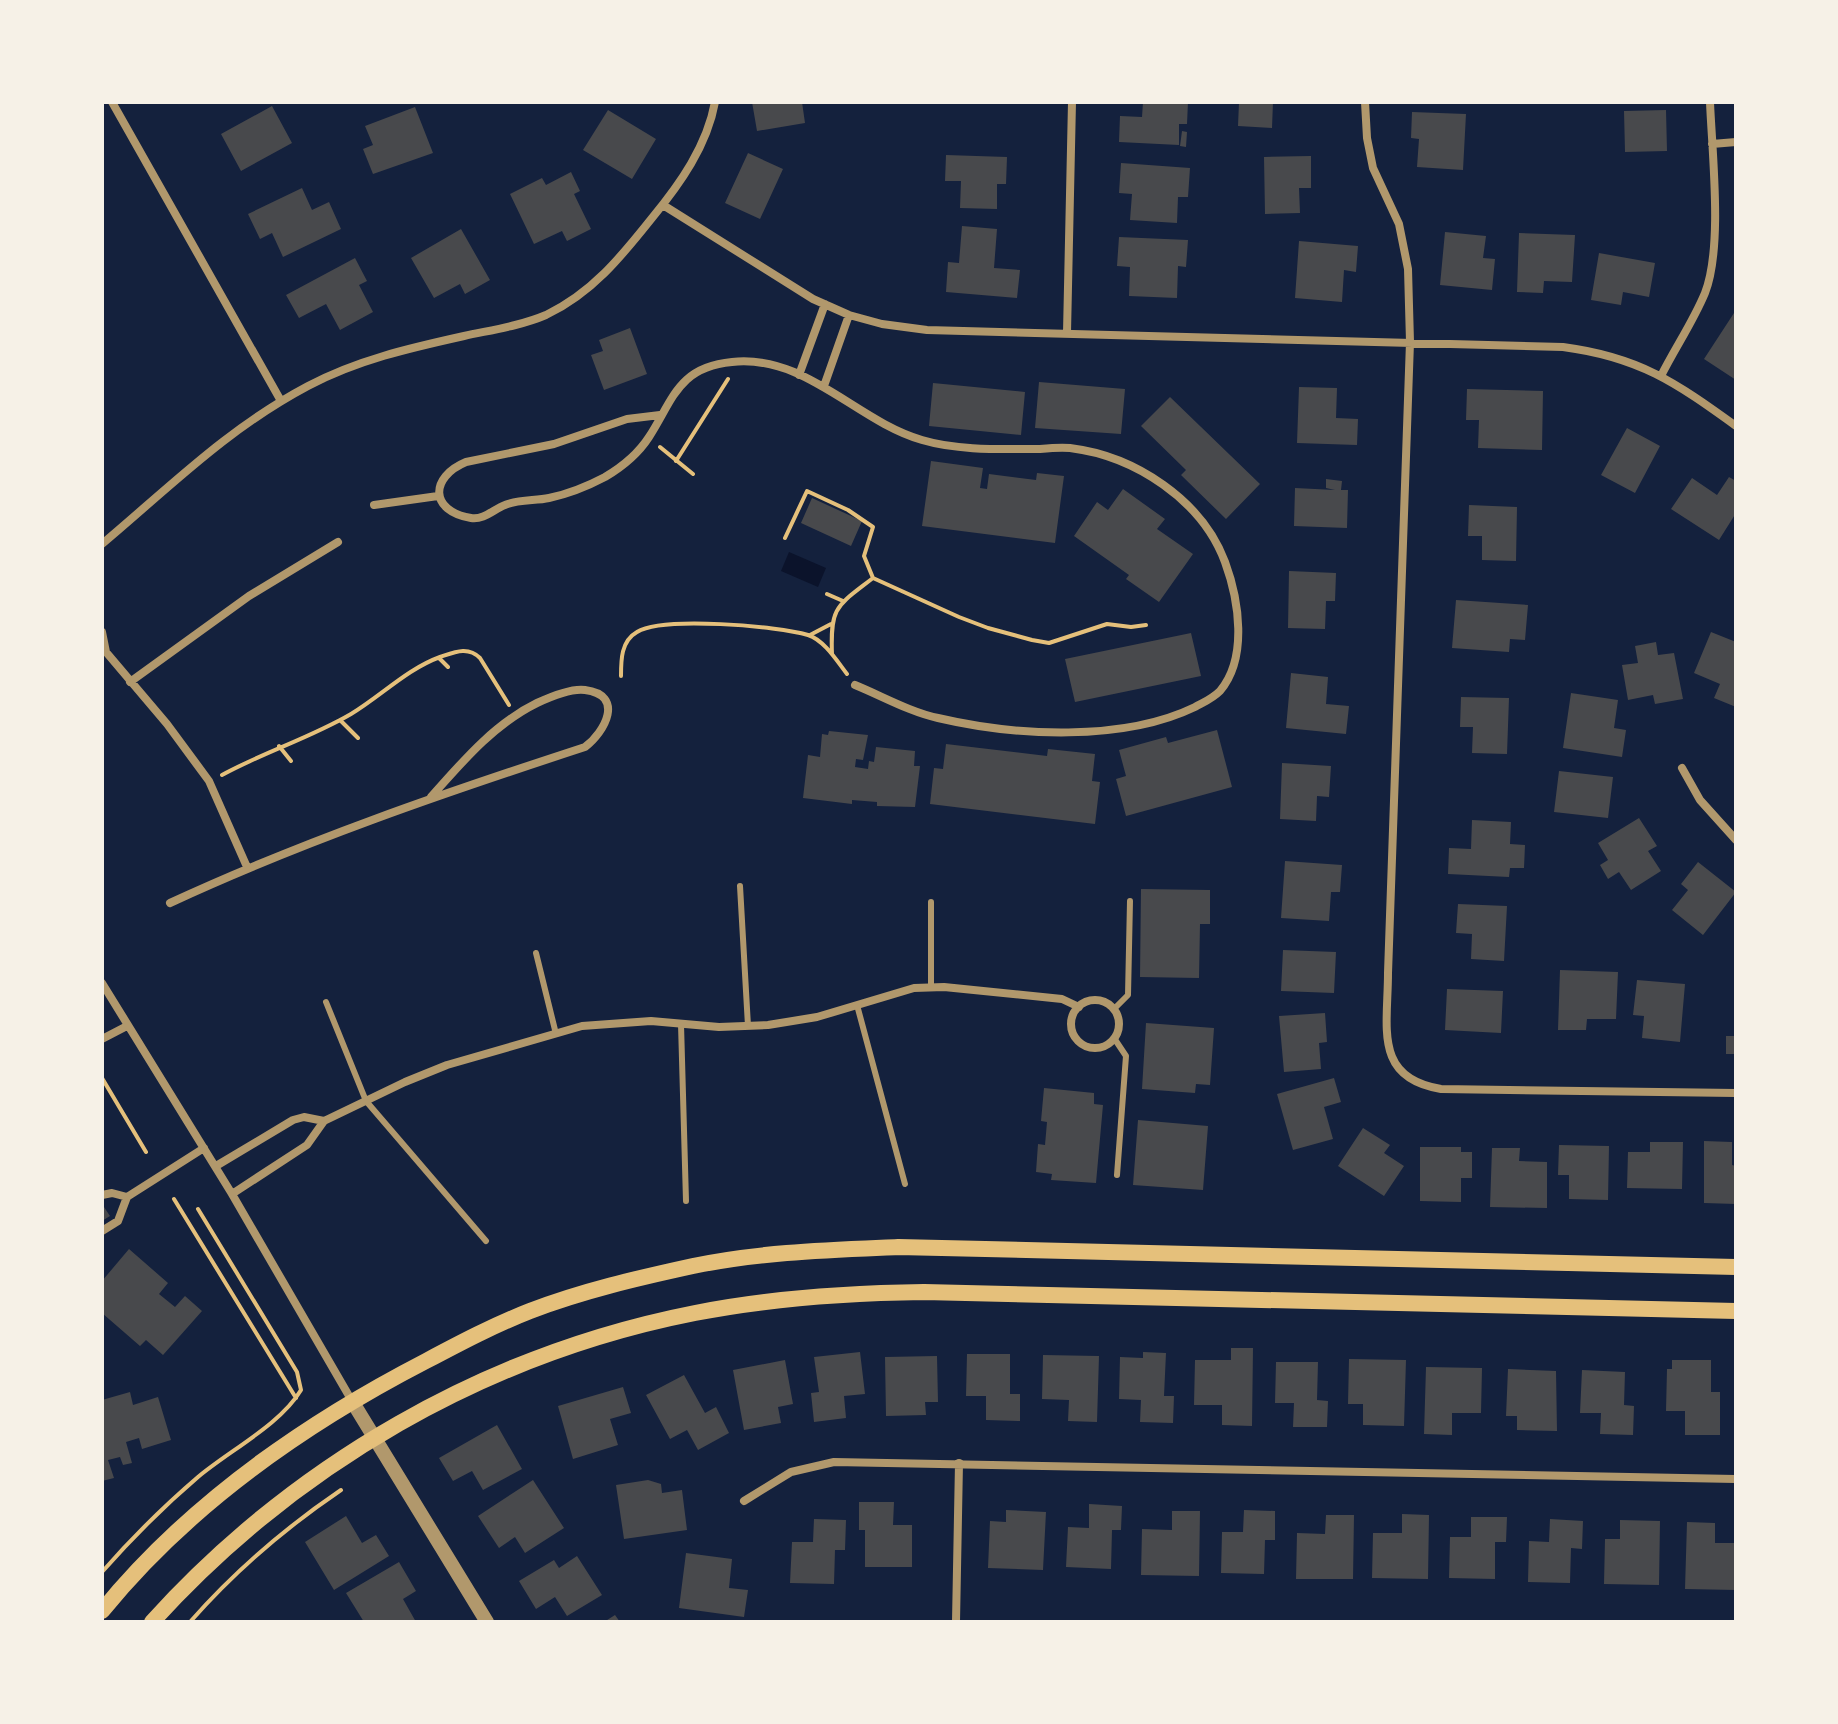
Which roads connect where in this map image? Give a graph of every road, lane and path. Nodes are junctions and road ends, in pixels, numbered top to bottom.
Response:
1 (112, 102) edge
2 (715, 102) edge
3 (1072, 102) edge
4 (1365, 102) edge
5 (1710, 102) edge
6 (1736, 142) edge
7 (1712, 144) junction
8 (663, 205) junction
9 (825, 304) junction
10 (849, 315) junction
11 (1067, 333) junction
12 (1410, 342) junction
13 (799, 375) junction
14 (1661, 376) junction
15 (728, 379) dead end
16 (824, 386) junction
17 (281, 401) junction
18 (660, 415) junction
19 (1736, 426) edge
20 (648, 438) junction
21 (676, 461) junction
22 (693, 474) dead end
23 (438, 496) junction
24 (374, 505) dead end
25 (785, 538) dead end
26 (338, 542) dead end
27 (102, 544) edge
28 (873, 578) junction
29 (827, 594) dead end
30 (843, 602) junction
31 (831, 624) junction
32 (1146, 625) dead end
33 (102, 632) edge
34 (810, 635) junction
35 (104, 651) edge
36 (832, 654) junction
37 (439, 658) junction
38 (448, 667) dead end
39 (621, 676) dead end
40 (130, 682) junction
41 (855, 685) joint
42 (515, 715) junction
43 (340, 720) junction
44 (358, 738) dead end
45 (279, 746) junction
46 (291, 761) dead end
47 (234, 768) dead end
48 (1682, 768) dead end
49 (431, 797) junction
50 (1736, 840) edge
51 (247, 867) junction
52 (740, 886) dead end
53 (1130, 901) dead end
54 (931, 902) dead end
55 (170, 903) dead end
56 (536, 953) dead end
57 (102, 983) edge
58 (931, 987) junction
59 (326, 1002) dead end
60 (857, 1005) junction
61 (1079, 1007) junction
62 (1114, 1009) junction
63 (681, 1024) junction
64 (127, 1026) junction
65 (748, 1026) junction
66 (556, 1034) junction
67 (1114, 1038) junction
68 (102, 1039) edge
69 (102, 1078) edge
70 (1736, 1093) edge
71 (366, 1101) junction
72 (324, 1121) junction
73 (204, 1148) junction
74 (146, 1152) dead end
75 (216, 1166) junction
76 (1117, 1175) dead end
77 (905, 1184) dead end
78 (232, 1194) junction
79 (102, 1195) edge
80 (127, 1197) junction
81 (174, 1199) dead end
82 (686, 1201) dead end
83 (198, 1209) dead end
84 (102, 1231) edge
85 (486, 1241) dead end
86 (1736, 1267) edge
87 (1736, 1311) edge
88 (296, 1398) junction
89 (352, 1401) junction
90 (374, 1437) junction
91 (959, 1463) junction
92 (1736, 1479) edge
93 (341, 1490) dead end
94 (744, 1501) dead end
95 (102, 1572) edge
96 (102, 1611) edge
97 (152, 1622) edge
98 (190, 1622) edge
99 (487, 1622) edge
100 (956, 1622) edge

1 - 17 street
2 - 8 street
3 - 11 street
4 - 12 street
5 - 7 street
6 - 7 street
7 - 14 street
8 - 9 street
8 - 17 street
9 - 10 street
9 - 13 street
10 - 11 street
10 - 16 street
11 - 12 street
12 - 14 street
12 - 70 street
13 - 16 street
13 - 18 street
14 - 19 street
15 - 21 path
16 - 41 street
17 - 27 street
18 - 20 street
18 - 23 street
20 - 21 path
20 - 23 street
21 - 22 path
23 - 24 street
25 - 28 path
26 - 40 street
28 - 30 path
28 - 32 path
29 - 30 path
30 - 31 path
31 - 34 path
31 - 36 path
33 - 35 street
34 - 36 path
34 - 39 path
35 - 40 street
36 - 41 path
37 - 38 path
37 - 42 path
37 - 43 path
40 - 51 street
42 - 49 street
42 - 49 street
43 - 44 path
43 - 45 path
45 - 46 path
45 - 47 path
48 - 50 street
49 - 51 street
51 - 55 street
52 - 65 lane
53 - 62 lane
54 - 58 lane
56 - 66 lane
57 - 64 street
58 - 60 street
58 - 61 street
59 - 71 lane
60 - 65 street
60 - 77 lane
61 - 62 street
61 - 67 street
62 - 67 street
63 - 65 street
63 - 66 street
63 - 82 lane
64 - 68 street
64 - 73 street
66 - 71 street
67 - 76 lane
69 - 74 path
71 - 72 street
71 - 85 lane
72 - 75 street
72 - 78 street
73 - 75 street
73 - 80 street
75 - 78 street
78 - 89 street
79 - 80 street
80 - 84 street
81 - 88 path
83 - 88 path
86 - 89 main road
87 - 90 main road
88 - 95 path
89 - 90 street
89 - 96 main road
90 - 97 main road
90 - 99 street
91 - 92 street
91 - 94 street
91 - 100 street
93 - 98 path

